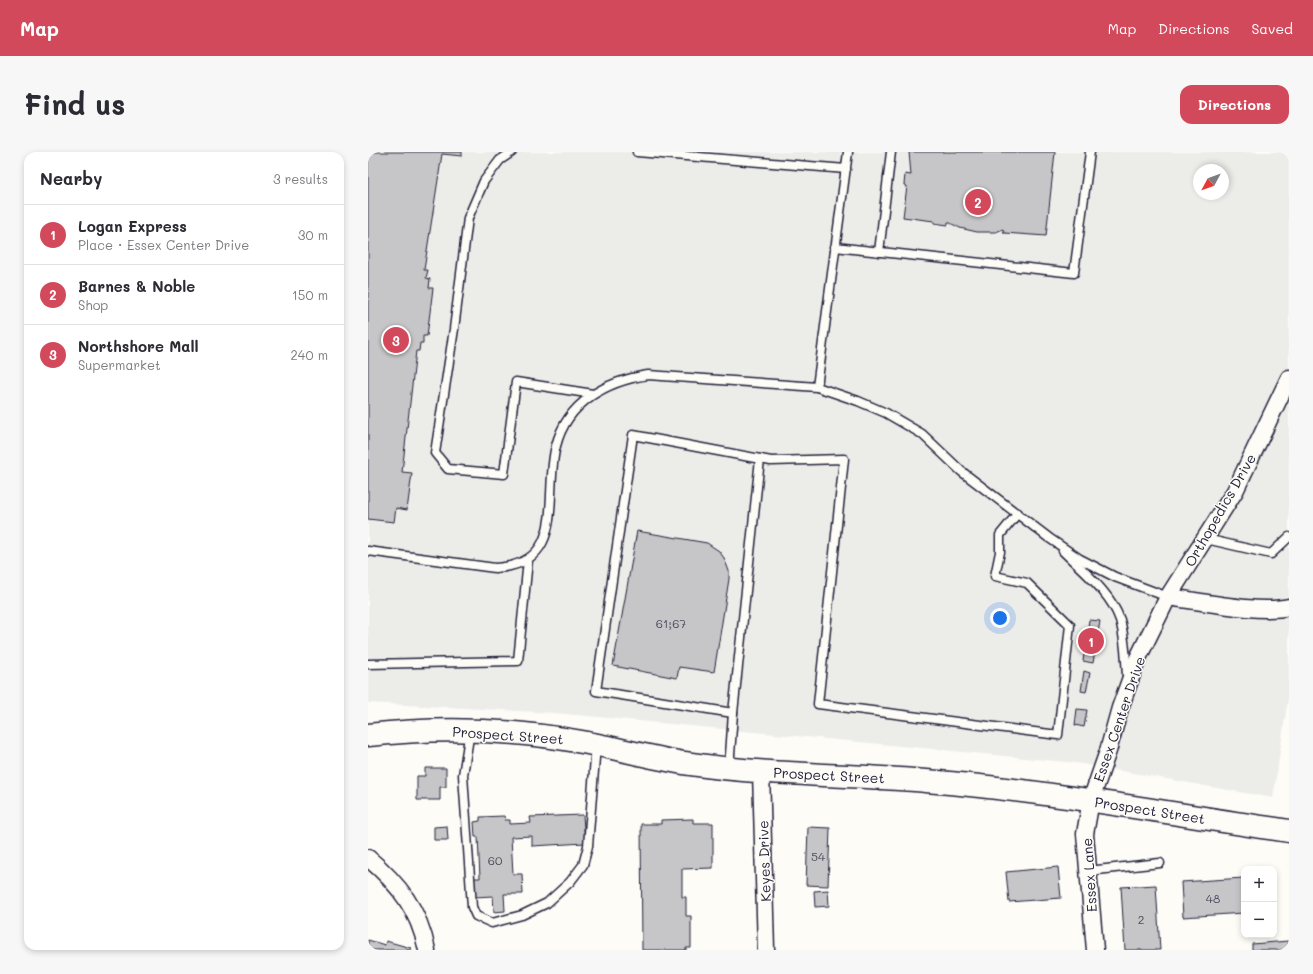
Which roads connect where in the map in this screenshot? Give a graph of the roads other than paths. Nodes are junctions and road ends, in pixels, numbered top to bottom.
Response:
1 (512, 152) edge
2 (637, 152) edge
3 (848, 152) edge
4 (891, 152) edge
5 (1090, 152) edge
6 (846, 169) junction
7 (836, 247) junction
8 (879, 252) junction
9 (1289, 378) edge
10 (817, 387) junction
11 (593, 394) junction
12 (760, 459) junction
13 (1018, 513) junction
14 (1289, 537) edge
15 (1049, 538) junction
16 (1206, 539) junction
17 (368, 551) edge
18 (528, 560) junction
19 (1168, 597) junction
20 (1289, 607) edge
21 (368, 664) edge
22 (1128, 685) junction
23 (733, 713) junction
24 (470, 730) junction
25 (368, 734) edge
26 (596, 744) junction
27 (730, 769) junction
28 (761, 771) junction
29 (1091, 800) junction
30 (1289, 831) edge
31 (368, 858) edge
32 (1160, 863) dead end
33 (1088, 871) junction
34 (427, 950) edge
35 (766, 950) edge
36 (1094, 950) edge

1 - 11 lane
2 - 6 lane
3 - 6 lane
4 - 8 lane
5 - 8 lane
6 - 7 lane
7 - 8 lane
7 - 10 lane
9 - 16 street, Orthopedics Drive
10 - 11 lane
10 - 13 lane
11 - 18 lane
12 - 13 lane
12 - 23 lane
12 - 23 lane
13 - 15 lane
14 - 16 lane
15 - 19 lane
15 - 22 lane
16 - 19 street, Orthopedics Drive
17 - 18 lane
18 - 21 lane
19 - 20 street
19 - 22 street, Essex Center Drive
22 - 29 street, Essex Center Drive
23 - 27 lane
24 - 25 street, Prospect Street
24 - 26 street, Prospect Street
24 - 26 lane
26 - 27 street, Prospect Street
27 - 28 street, Prospect Street
28 - 29 street, Prospect Street
28 - 35 street, Keyes Drive
29 - 30 street, Prospect Street
29 - 33 street, Essex Lane
31 - 34 street
32 - 33 lane
33 - 36 street, Essex Lane

